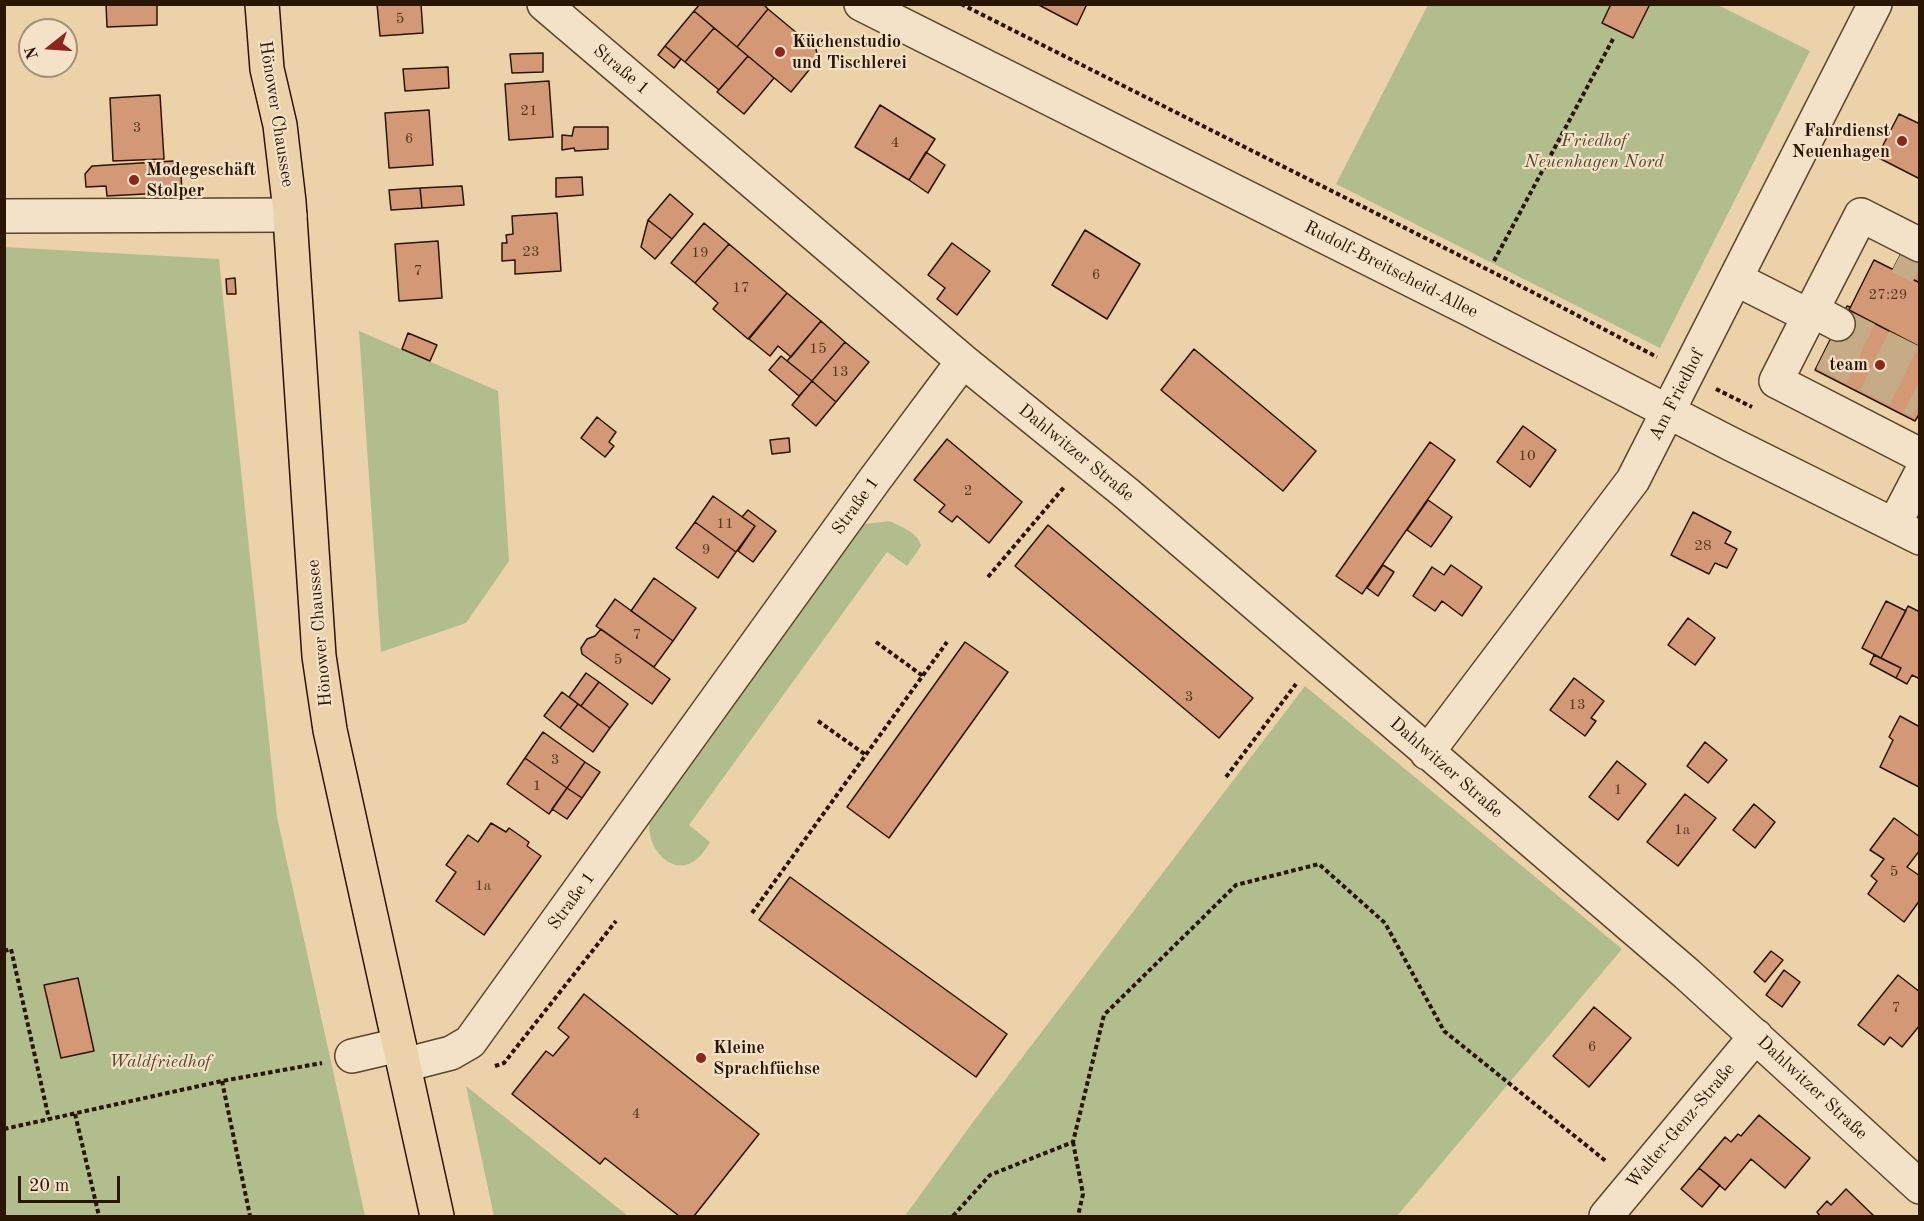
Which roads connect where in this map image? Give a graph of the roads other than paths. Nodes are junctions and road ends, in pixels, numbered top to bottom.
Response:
1 (544, 4) edge
2 (861, 4) edge
3 (1875, 4) edge
4 (263, 8) edge
5 (290, 215) junction
6 (4, 216) edge
7 (1909, 251) tunnel mouth
8 (1736, 279) junction
9 (1816, 329) junction
10 (963, 361) junction
11 (1668, 411) junction
12 (1920, 455) edge
13 (1920, 475) edge
14 (1907, 531) edge
15 (1427, 753) junction
16 (1756, 1036) junction
17 (401, 1055) junction
18 (352, 1056) road end
19 (1920, 1186) edge
20 (437, 1216) edge
21 (1606, 1216) edge

1 - 10 street, Straße 1
2 - 11 street, Rudolf-Breitscheid-Allee
3 - 8 street, Am Friedhof
4 - 5 main road, Hönower Chaussee
5 - 6 street, Hönower Chaussee
5 - 17 main road, Hönower Chaussee
7 - 9 street
8 - 9 street
8 - 11 street, Am Friedhof
9 - 12 street
10 - 15 street, Dahlwitzer Straße
10 - 17 street, Straße 1
11 - 14 street, Rudolf-Breitscheid-Allee
11 - 15 street, Am Friedhof
13 - 14 street
15 - 16 street, Dahlwitzer Straße
16 - 19 street, Dahlwitzer Straße
16 - 21 street, Walter-Genz-Straße
17 - 18 street
17 - 20 main road, Hönower Chaussee

